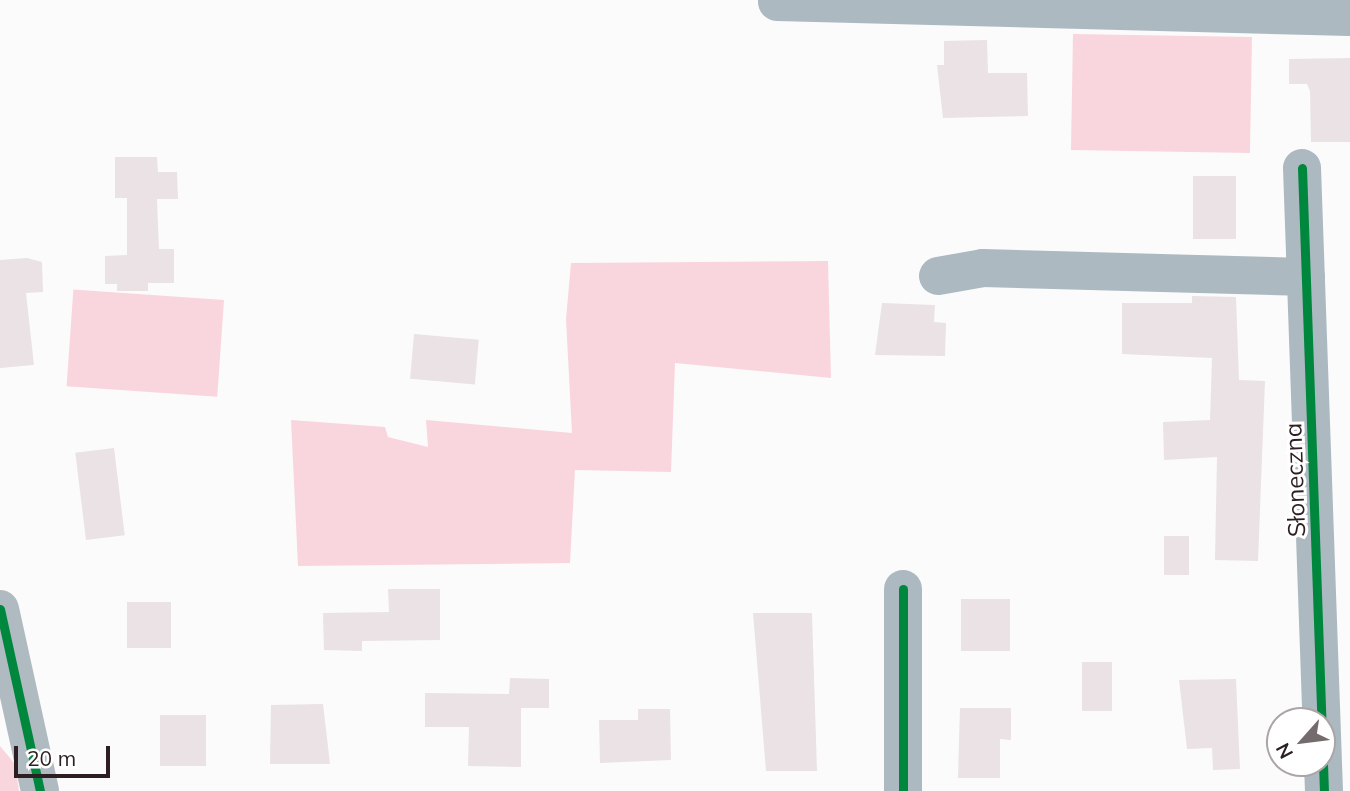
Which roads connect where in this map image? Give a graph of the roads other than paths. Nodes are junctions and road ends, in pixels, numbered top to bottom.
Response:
1 (777, 2) dead end
2 (1350, 17) edge
3 (1302, 168) dead end
4 (938, 276) dead end
5 (1307, 277) junction
6 (903, 589) dead end
7 (0, 609) edge
8 (40, 791) edge
9 (903, 791) edge
10 (1324, 791) edge

1 - 2 street
3 - 5 street, Słoneczna
4 - 5 street
5 - 10 street, Słoneczna
6 - 9 street
7 - 8 main road

